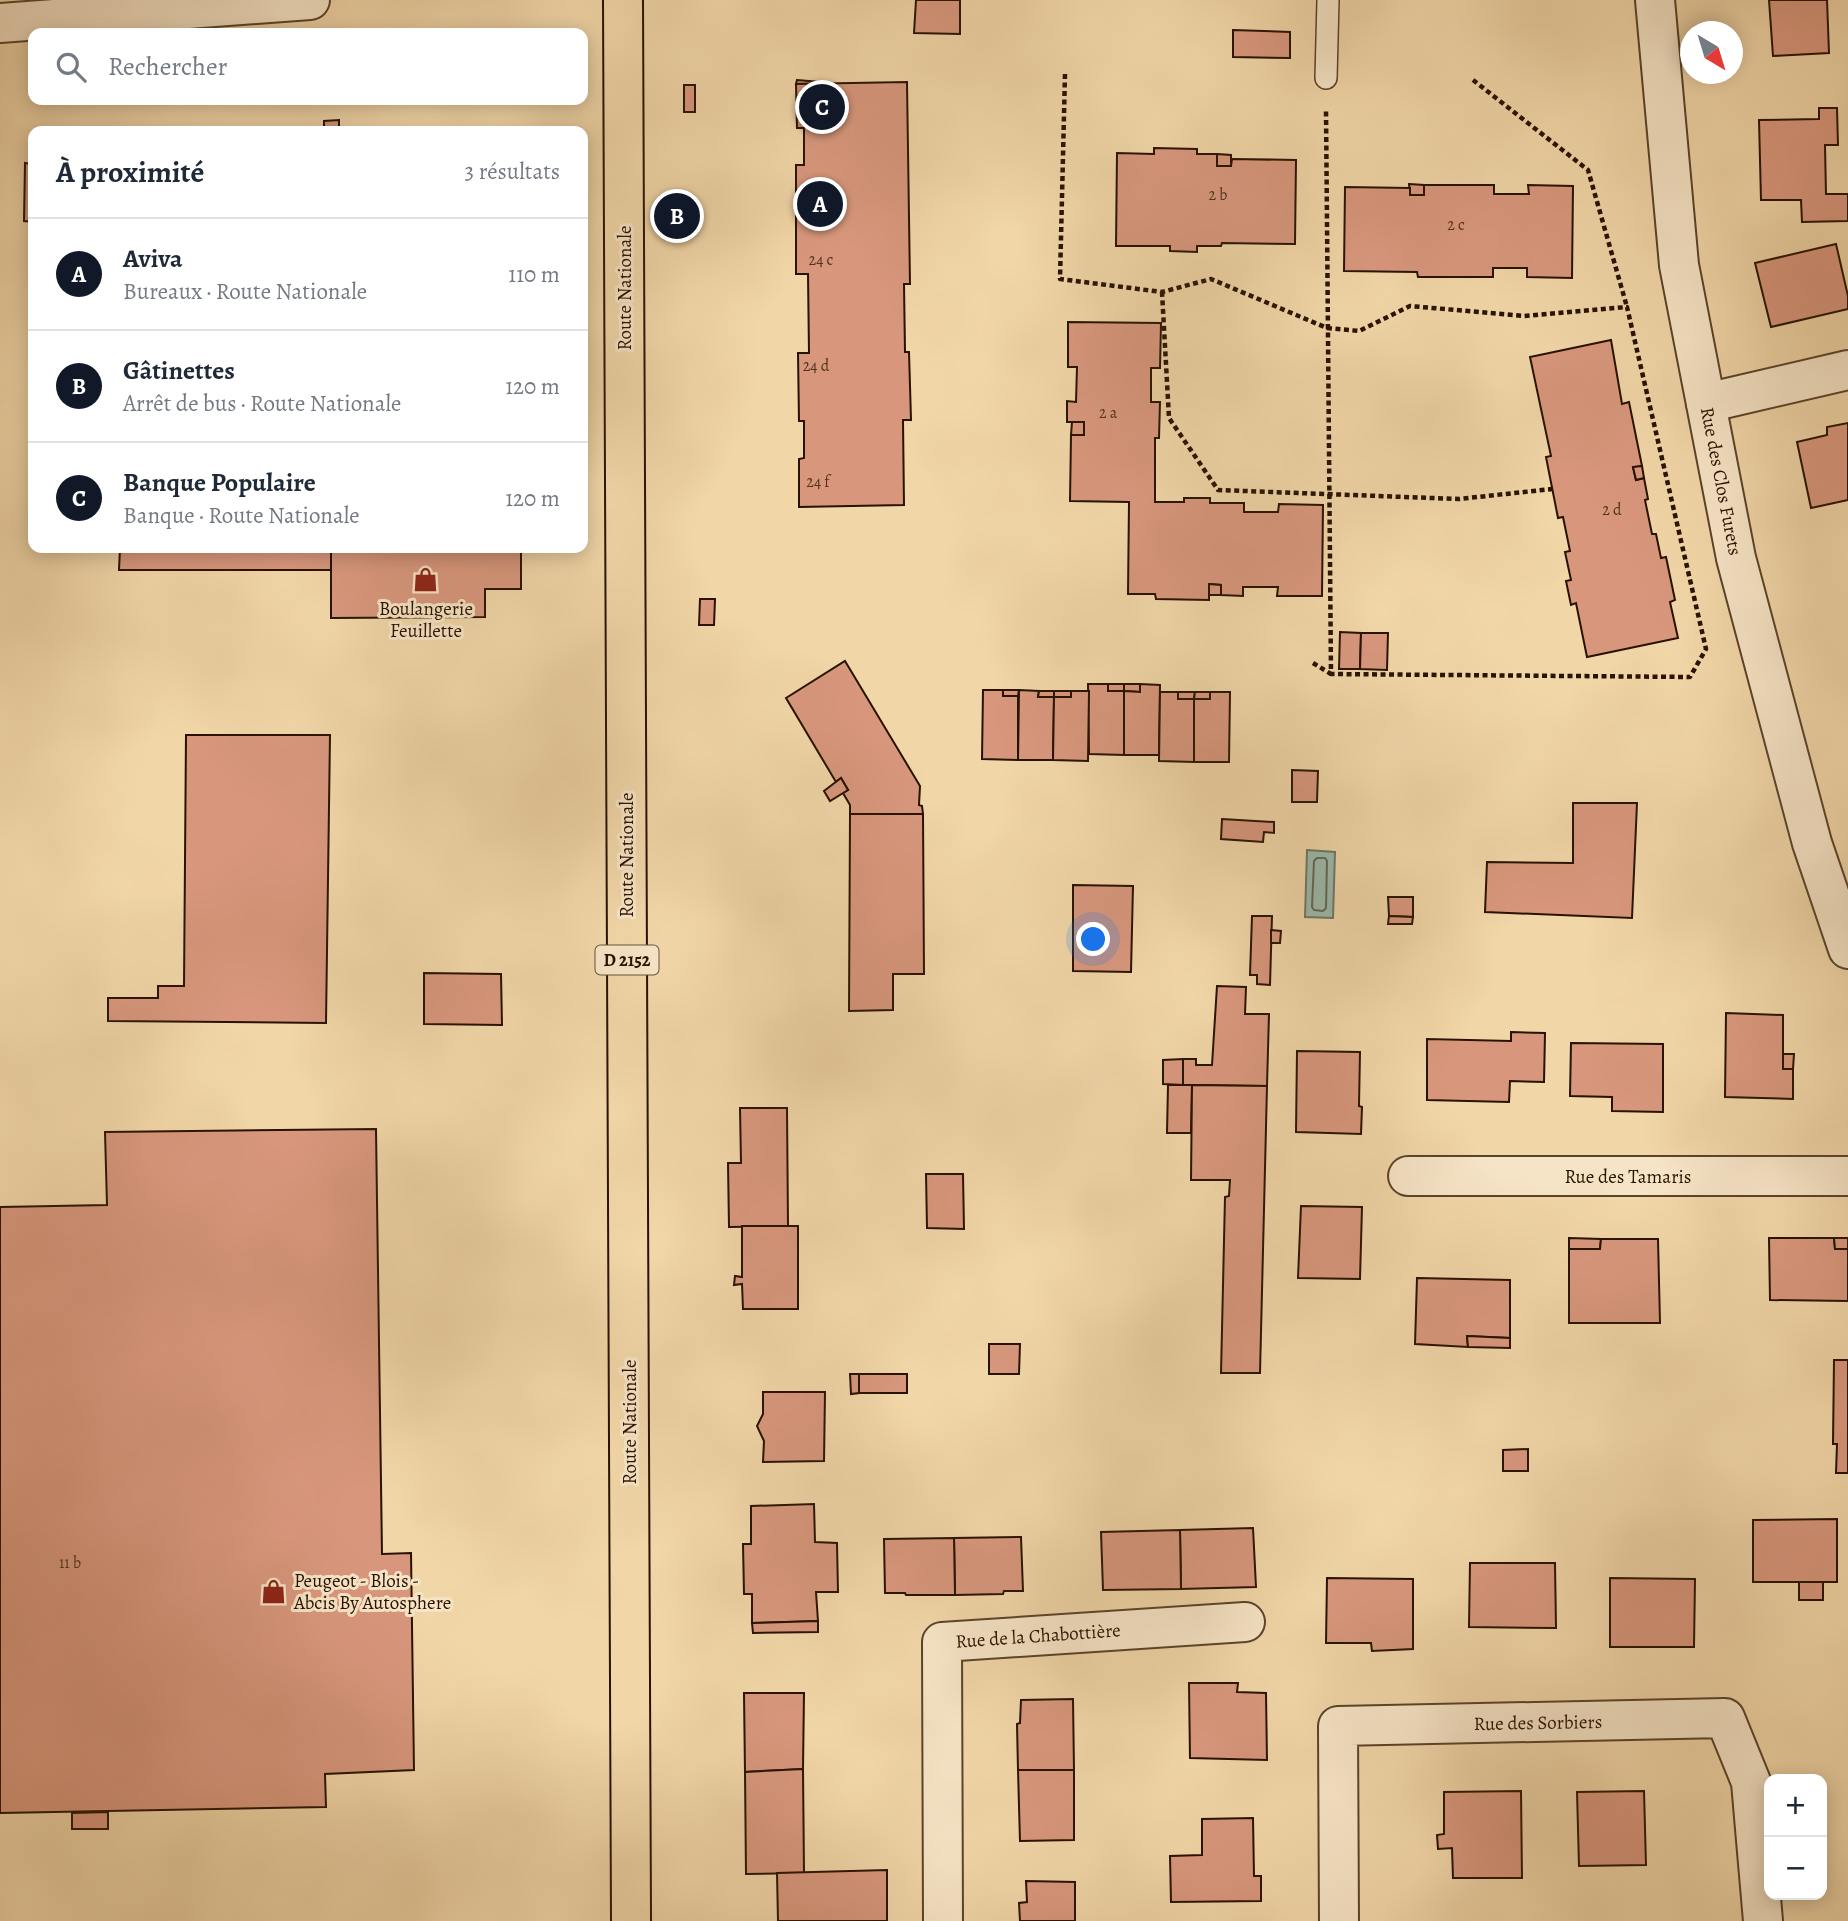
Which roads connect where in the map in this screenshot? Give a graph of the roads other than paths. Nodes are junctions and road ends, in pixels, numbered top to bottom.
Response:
1 (310, 0) edge
2 (623, 0) edge
3 (1328, 0) edge
4 (1655, 0) edge
5 (0, 23) edge
6 (1326, 78) road end
7 (1848, 370) edge
8 (1706, 402) junction
9 (1848, 949) edge
10 (1408, 1176) dead end
11 (1848, 1176) edge
12 (1245, 1622) dead end
13 (631, 1921) edge
14 (943, 1921) edge
15 (1339, 1921) edge
16 (1763, 1921) edge

1 - 5 street
2 - 13 main road, Route Nationale / D 2152
3 - 6 lane
4 - 8 street, Rue des Clos Furets
7 - 8 street
8 - 9 street, Rue des Clos Furets
10 - 11 street, Rue des Tamaris
12 - 14 street, Rue de la Chabottière
15 - 16 street, Rue des Sorbiers

